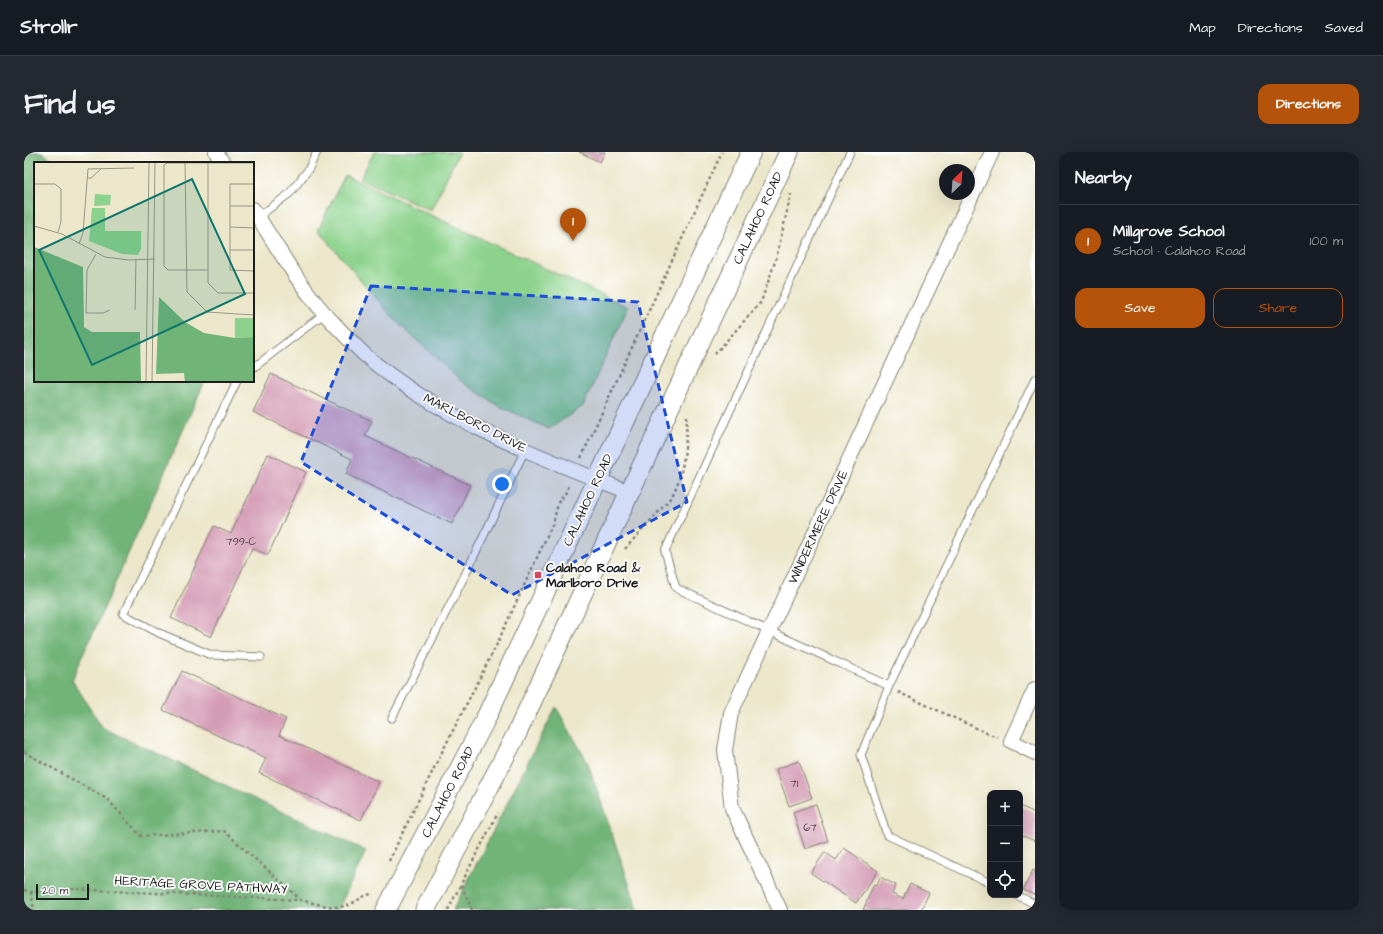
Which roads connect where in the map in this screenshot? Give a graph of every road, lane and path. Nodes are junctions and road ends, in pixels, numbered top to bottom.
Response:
1 (216, 152) edge
2 (317, 152) edge
3 (722, 152) edge
4 (751, 152) edge
5 (789, 152) edge
6 (850, 152) edge
7 (992, 152) edge
8 (222, 162) edge
9 (791, 192) dead end
10 (256, 213) edge
11 (325, 313) junction
12 (714, 356) dead end
13 (254, 367) edge
14 (1035, 379) edge
15 (237, 382) edge
16 (688, 411) dead end
17 (525, 450) junction
18 (575, 471) junction
19 (598, 480) junction
20 (629, 492) junction
21 (622, 553) dead end
22 (769, 631) junction
23 (261, 657) dead end
24 (890, 686) junction
25 (1035, 689) edge
26 (392, 718) dead end
27 (1011, 741) junction
28 (24, 752) edge
29 (1035, 754) edge
30 (499, 811) dead end
31 (386, 866) dead end
32 (987, 882) edge
33 (462, 884) junction
34 (377, 887) dead end
35 (24, 890) edge
36 (31, 892) junction
37 (373, 894) junction
38 (1022, 898) edge
39 (370, 899) dead end
40 (300, 900) junction
41 (1035, 904) edge
42 (34, 910) edge
43 (386, 910) edge
44 (425, 910) edge
45 (448, 910) edge
46 (472, 910) edge
47 (780, 910) edge

1 - 8 street
2 - 10 lane
3 - 18 path
4 - 19 main road, CALAHOO ROAD
5 - 20 main road, CALAHOO ROAD
6 - 22 lane
7 - 22 street, WINDERMERE DRIVE
9 - 12 path
10 - 11 street, MARLBORO DRIVE
11 - 13 lane
11 - 17 street, MARLBORO DRIVE
14 - 24 lane
15 - 23 lane
16 - 21 path
17 - 18 street, MARLBORO DRIVE
17 - 26 lane
18 - 19 street, MARLBORO DRIVE
18 - 31 path
19 - 20 street, MARLBORO DRIVE
19 - 43 main road, CALAHOO ROAD
20 - 44 main road, CALAHOO ROAD
22 - 24 lane
22 - 47 street, WINDERMERE DRIVE
24 - 27 path
24 - 32 lane
25 - 27 street
27 - 29 street
28 - 40 path
30 - 33 path
33 - 45 path
33 - 46 path
34 - 37 path
35 - 36 path, HERITAGE GROVE PATHWAY
36 - 40 path, HERITAGE GROVE PATHWAY
36 - 42 path
37 - 39 path
37 - 40 path, HERITAGE GROVE PATHWAY
38 - 41 lane

